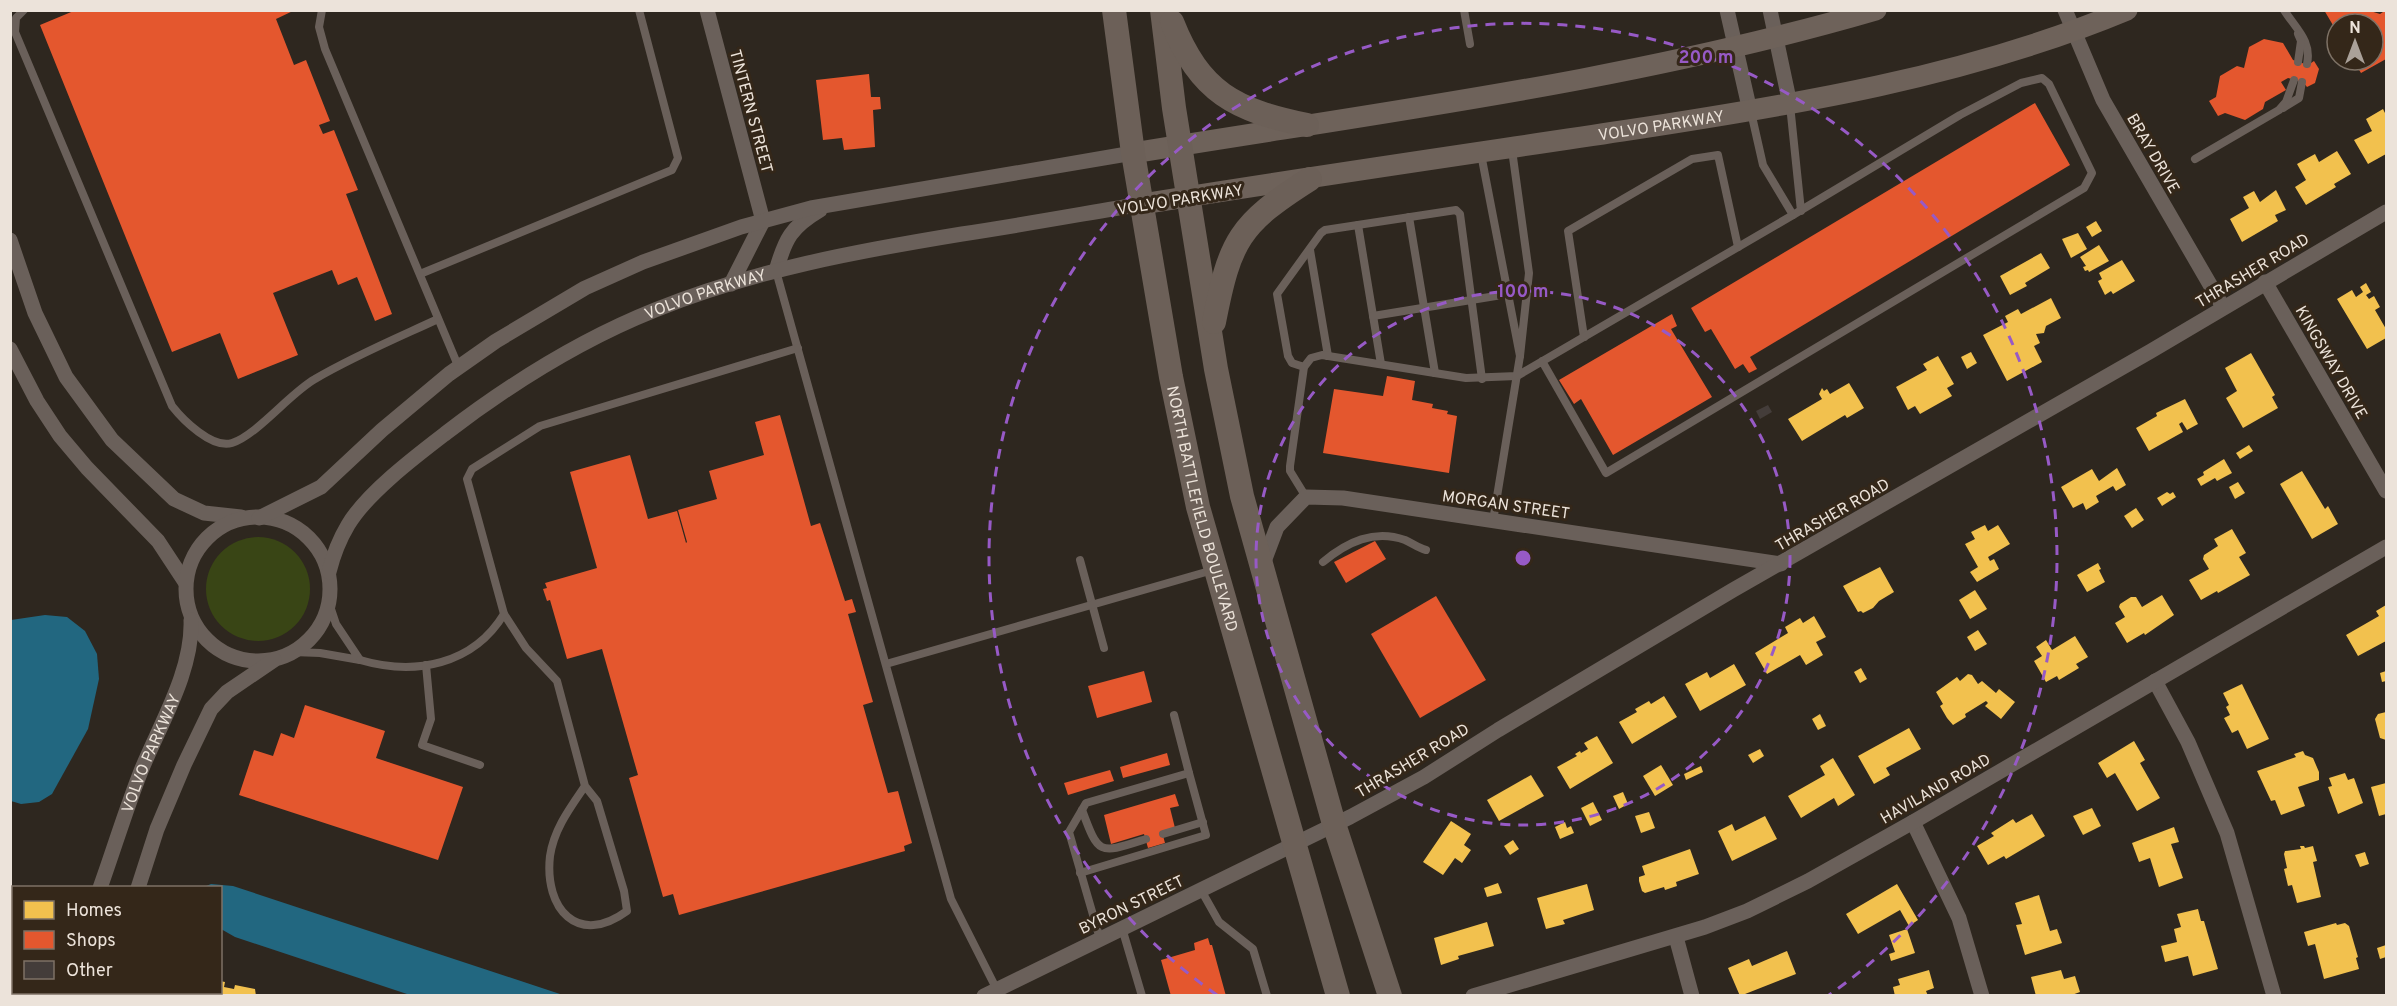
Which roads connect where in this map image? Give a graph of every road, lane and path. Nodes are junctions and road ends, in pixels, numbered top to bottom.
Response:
1 (24, 10) edge
2 (322, 10) edge
3 (639, 10) edge
4 (707, 10) edge
5 (1114, 10) edge
6 (1162, 10) edge
7 (1167, 10) edge
8 (1464, 10) edge
9 (1727, 10) edge
10 (1770, 10) edge
11 (1876, 10) edge
12 (2065, 10) edge
13 (2127, 10) edge
14 (2284, 10) edge
15 (2074, 31) junction
16 (1776, 37) junction
17 (1470, 44) dead end
18 (1736, 47) junction
19 (2302, 63) dead end
20 (2298, 81) dead end
21 (1790, 104) junction
22 (1750, 111) junction
23 (1307, 125) junction
24 (1180, 145) junction
25 (1512, 148) junction
26 (1481, 152) junction
27 (1132, 153) junction
28 (2195, 159) dead end
29 (1310, 179) junction
30 (1189, 197) junction
31 (1142, 204) junction
32 (828, 205) junction
33 (2386, 212) edge
34 (1797, 213) junction
35 (1409, 217) junction
36 (763, 221) junction
37 (1358, 225) junction
38 (10, 240) edge
39 (1738, 247) junction
40 (1310, 250) junction
41 (776, 271) junction
42 (420, 274) junction
43 (2265, 282) junction
44 (731, 284) junction
45 (1508, 294) junction
46 (1470, 300) junction
47 (1424, 307) junction
48 (2223, 307) junction
49 (1373, 316) junction
50 (438, 319) junction
51 (1584, 337) junction
52 (1212, 344) junction
53 (798, 348) junction
54 (10, 349) edge
55 (1328, 356) junction
56 (1520, 356) junction
57 (1542, 361) junction
58 (1381, 364) junction
59 (1304, 367) junction
60 (459, 368) junction
61 (1435, 373) junction
62 (1517, 376) junction
63 (1482, 379) junction
64 (2386, 491) edge
65 (1306, 497) junction
66 (253, 518) junction
67 (1494, 520) junction
68 (2386, 547) edge
69 (1426, 550) dead end
70 (1080, 560) dead end
71 (1323, 562) dead end
72 (1263, 564) junction
73 (1781, 564) junction
74 (1216, 569) junction
75 (328, 572) junction
76 (185, 582) junction
77 (329, 603) junction
78 (1092, 605) junction
79 (504, 614) junction
80 (191, 617) junction
81 (1104, 648) dead end
82 (293, 652) junction
83 (275, 659) junction
84 (360, 660) junction
85 (886, 664) junction
86 (426, 665) junction
87 (2155, 681) junction
88 (1174, 715) dead end
89 (480, 765) dead end
90 (1189, 773) junction
91 (585, 786) junction
92 (1082, 810) junction
93 (1203, 822) junction
94 (1913, 822) junction
95 (1334, 824) junction
96 (1163, 834) dead end
97 (1146, 839) dead end
98 (1293, 844) junction
99 (1080, 873) junction
100 (101, 886) edge
101 (139, 886) edge
102 (1200, 890) junction
103 (1122, 928) junction
104 (1676, 937) junction
105 (1100, 939) junction
106 (990, 993) edge
107 (1142, 996) edge
108 (1267, 996) edge
109 (1338, 996) edge
110 (1390, 996) edge
111 (1473, 996) edge
112 (1692, 996) edge
113 (1982, 996) edge
114 (2274, 996) edge

1 - 50 lane
2 - 42 lane
3 - 42 lane
4 - 36 street, TINTERN STREET
5 - 27 main road, NORTH BATTLEFIELD BOULEVARD
6 - 24 main road
7 - 23 main road
8 - 17 lane
9 - 18 street
10 - 16 street
11 - 16 main road, VOLVO PARKWAY
12 - 15 street, BRAY DRIVE
13 - 15 main road, VOLVO PARKWAY
14 - 19 lane
15 - 21 main road, VOLVO PARKWAY
15 - 48 street, BRAY DRIVE
16 - 18 main road, VOLVO PARKWAY
16 - 21 street
18 - 22 street
18 - 23 main road, VOLVO PARKWAY
20 - 28 lane
21 - 22 main road, VOLVO PARKWAY
21 - 34 lane
22 - 25 main road, VOLVO PARKWAY
22 - 34 lane
23 - 24 main road, VOLVO PARKWAY
24 - 27 main road, VOLVO PARKWAY
24 - 30 main road
25 - 26 main road, VOLVO PARKWAY
25 - 56 lane
26 - 29 main road, VOLVO PARKWAY
26 - 45 lane
27 - 31 main road, NORTH BATTLEFIELD BOULEVARD
27 - 32 street, VOLVO PARKWAY
29 - 30 main road, VOLVO PARKWAY
29 - 52 main road
30 - 31 main road, VOLVO PARKWAY
30 - 52 main road
31 - 41 street, VOLVO PARKWAY
31 - 74 main road, NORTH BATTLEFIELD BOULEVARD
32 - 36 street, VOLVO PARKWAY
32 - 41 street
33 - 43 street, THRASHER ROAD
34 - 39 lane
34 - 57 lane
35 - 37 lane
35 - 46 lane
35 - 47 lane
36 - 44 street
36 - 60 street, VOLVO PARKWAY
37 - 40 lane
37 - 49 lane
38 - 66 street
39 - 51 lane
39 - 51 lane
40 - 55 lane
40 - 59 lane
41 - 44 street, VOLVO PARKWAY
41 - 53 lane
42 - 50 lane
43 - 48 street, THRASHER ROAD
43 - 64 street, KINGSWAY DRIVE
44 - 75 street, VOLVO PARKWAY
45 - 46 lane
45 - 56 lane
46 - 47 lane
46 - 63 lane
47 - 49 lane
47 - 61 lane
48 - 73 street, THRASHER ROAD
49 - 58 lane
50 - 60 lane
51 - 57 lane
52 - 72 main road
53 - 79 lane
53 - 85 lane
54 - 76 street
55 - 58 lane
55 - 59 lane
56 - 62 lane
57 - 62 lane
58 - 61 lane
59 - 65 lane
60 - 66 street, VOLVO PARKWAY
61 - 63 lane
62 - 63 lane
62 - 67 lane
65 - 67 street, MORGAN STREET
65 - 72 street
66 - 75 street, VOLVO PARKWAY
66 - 76 street, VOLVO PARKWAY
67 - 73 street, MORGAN STREET
68 - 87 street, HAVILAND ROAD
69 - 71 lane
70 - 78 lane
72 - 95 main road
73 - 95 street, THRASHER ROAD
74 - 78 lane
74 - 98 main road, NORTH BATTLEFIELD BOULEVARD
75 - 77 street, VOLVO PARKWAY
76 - 80 street, VOLVO PARKWAY
77 - 82 street, VOLVO PARKWAY
77 - 84 lane
78 - 81 lane
78 - 85 lane
79 - 86 lane
79 - 91 lane
80 - 83 street, VOLVO PARKWAY
80 - 100 street, VOLVO PARKWAY
82 - 83 street, VOLVO PARKWAY
82 - 84 lane
83 - 101 street, VOLVO PARKWAY
84 - 86 lane
85 - 106 lane
86 - 89 lane
87 - 94 street, HAVILAND ROAD
87 - 114 street
88 - 90 lane
90 - 92 lane
90 - 93 lane
91 - 91 lane
92 - 97 lane
92 - 99 lane
93 - 96 lane
93 - 99 lane
94 - 104 street, HAVILAND ROAD
94 - 113 street
95 - 98 street, THRASHER ROAD
95 - 110 main road
98 - 102 street, BYRON STREET
98 - 109 main road, NORTH BATTLEFIELD BOULEVARD
99 - 105 lane
102 - 103 street, BYRON STREET
102 - 108 lane
103 - 105 street, BYRON STREET
103 - 107 lane
104 - 111 street, HAVILAND ROAD
104 - 112 street
105 - 106 street, BYRON STREET

